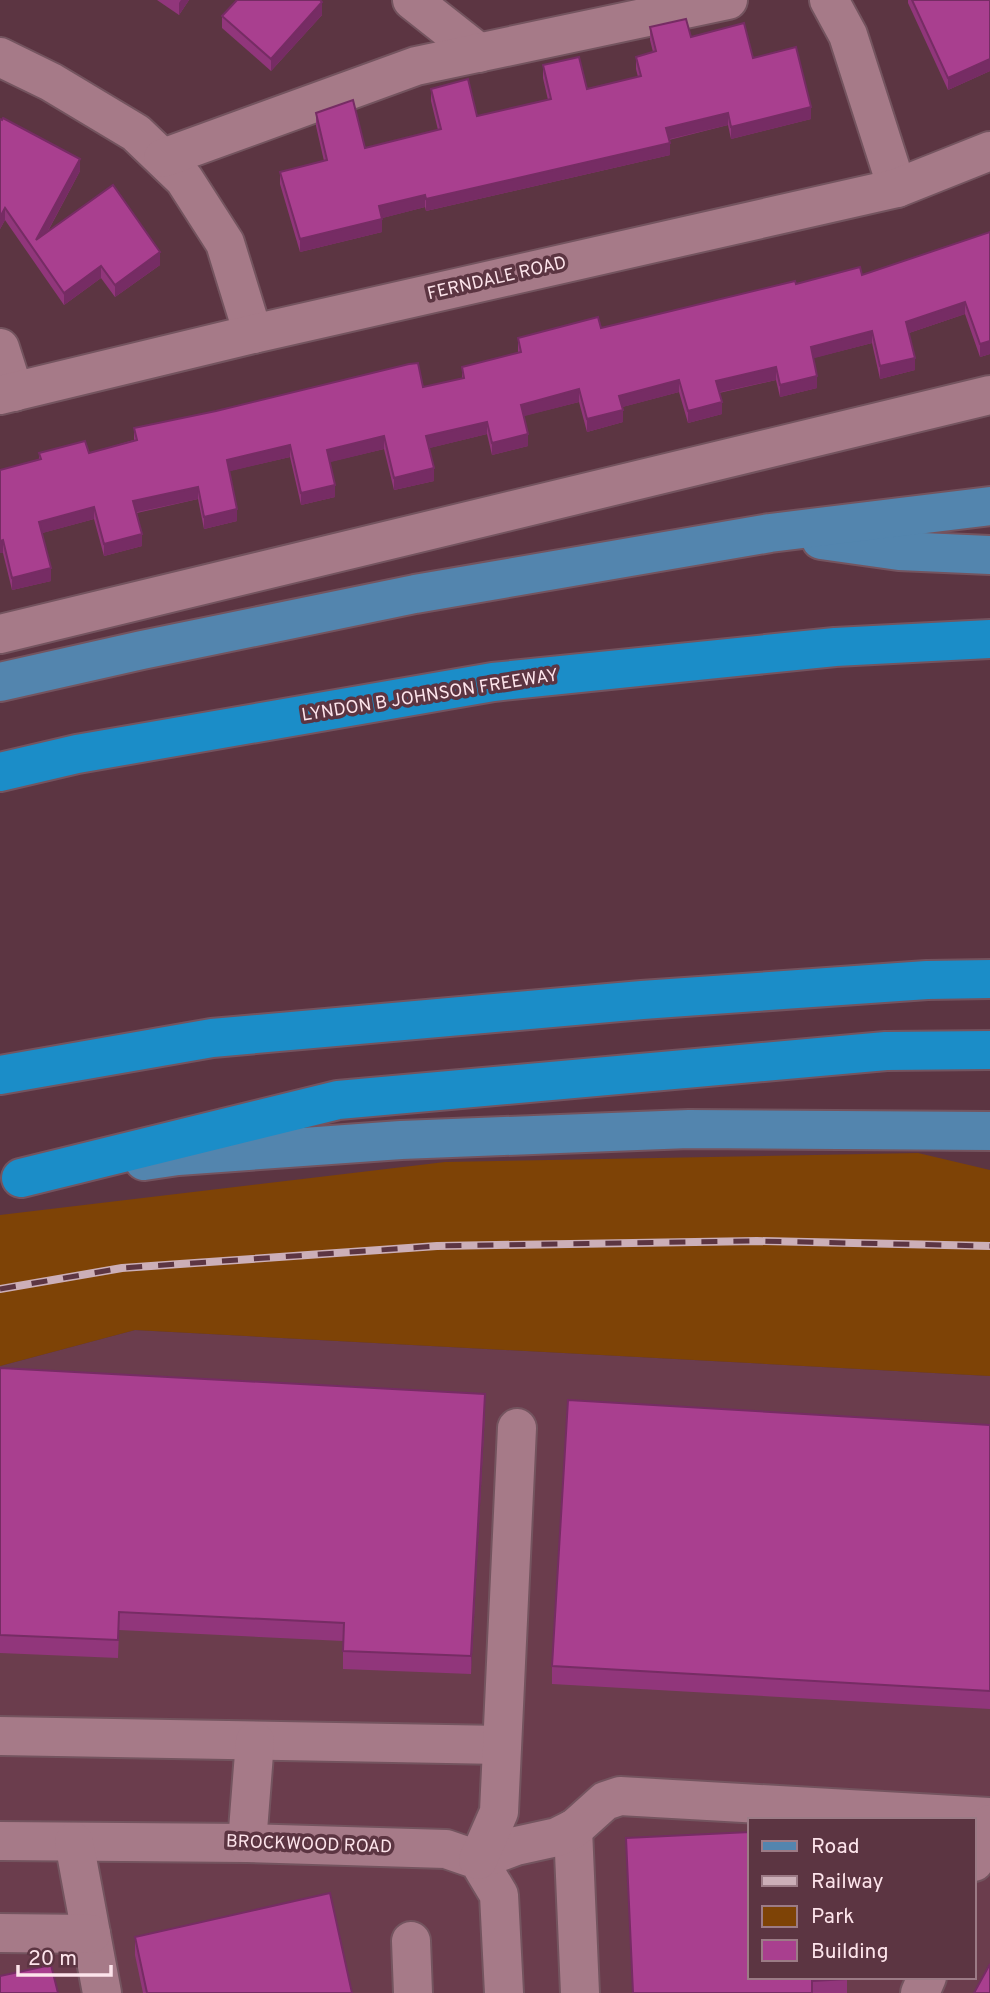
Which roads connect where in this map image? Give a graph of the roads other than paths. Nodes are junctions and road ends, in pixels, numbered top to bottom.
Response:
1 (412, 0) edge
2 (728, 0) edge
3 (829, 0) edge
4 (479, 53) junction
5 (0, 57) edge
6 (990, 151) edge
7 (163, 158) junction
8 (897, 188) junction
9 (253, 334) junction
10 (0, 348) edge
11 (7, 393) edge
12 (990, 395) edge
13 (990, 506) edge
14 (770, 533) junction
15 (990, 555) edge
16 (0, 634) edge
17 (990, 639) edge
18 (0, 682) edge
19 (0, 772) edge
20 (990, 979) edge
21 (990, 1050) edge
22 (0, 1075) edge
23 (990, 1131) edge
24 (11, 1179) edge
25 (517, 1428) dead end
26 (0, 1736) edge
27 (255, 1741) junction
28 (502, 1745) junction
29 (990, 1817) edge
30 (990, 1824) edge
31 (573, 1829) junction
32 (0, 1841) edge
33 (74, 1842) junction
34 (247, 1843) junction
35 (976, 1857) edge
36 (478, 1860) junction
37 (0, 1933) edge
38 (91, 1934) junction
39 (411, 1941) dead end
40 (102, 1993) edge
41 (413, 1993) edge
42 (504, 1993) edge
43 (580, 1993) edge

1 - 4 street
2 - 4 street
3 - 8 street
4 - 7 street
5 - 7 street
6 - 8 street, FERNDALE ROAD
7 - 9 street
8 - 9 street, FERNDALE ROAD
9 - 11 street, FERNDALE ROAD
10 - 11 street
12 - 16 street
13 - 14 main road
14 - 15 main road
14 - 18 main road
17 - 19 highway, LYNDON B JOHNSON FREEWAY
20 - 22 highway
21 - 24 highway
23 - 24 main road
25 - 28 street
26 - 27 street
27 - 28 street
27 - 34 street
28 - 36 street
29 - 31 street
30 - 35 street
31 - 36 street
31 - 43 street
32 - 33 street, BROCKWOOD ROAD
33 - 34 street, BROCKWOOD ROAD
33 - 38 street
34 - 36 street, BROCKWOOD ROAD
36 - 42 street
37 - 38 street
38 - 40 street
39 - 41 street

